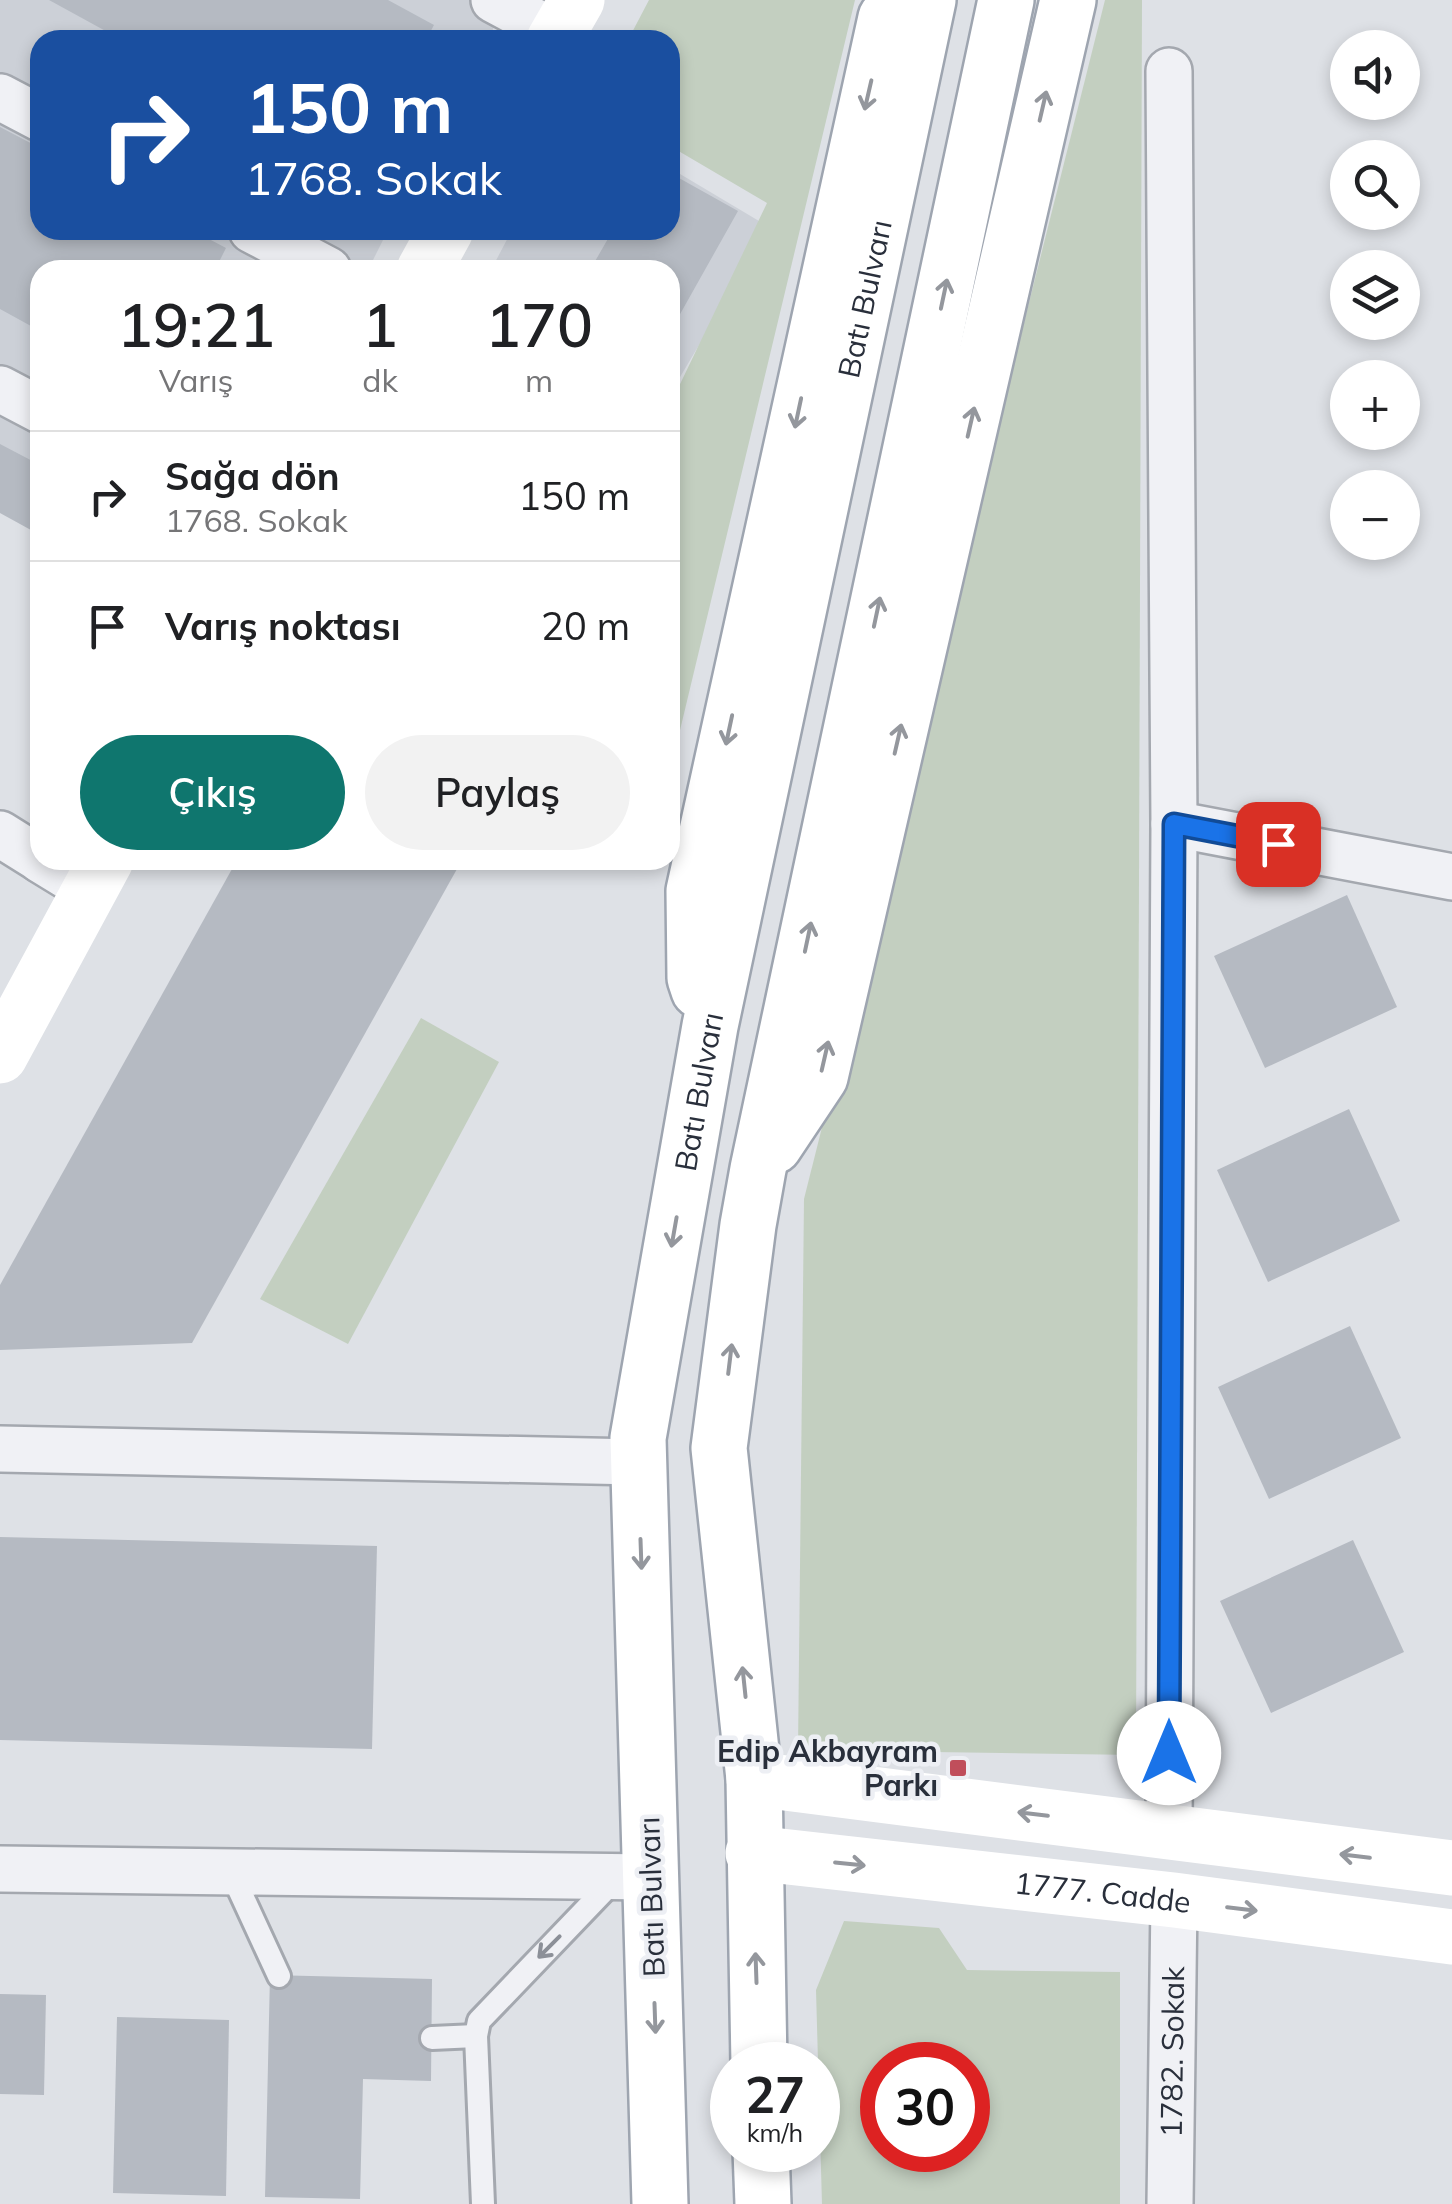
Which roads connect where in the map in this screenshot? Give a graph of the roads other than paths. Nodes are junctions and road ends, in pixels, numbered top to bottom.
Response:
1 (494, 0) edge
2 (890, 0) edge
3 (928, 0) edge
4 (1006, 0) edge
5 (1068, 0) edge
6 (563, 25) edge
7 (1170, 71) dead end
8 (0, 97) edge
9 (30, 113) edge
10 (271, 240) edge
11 (309, 260) edge
12 (0, 389) edge
13 (30, 405) edge
14 (1174, 824) junction
15 (0, 834) edge
16 (30, 853) edge
17 (98, 875) edge
18 (1452, 876) edge
19 (710, 1026) junction
20 (0, 1056) edge
21 (758, 1169) junction
22 (0, 1449) edge
23 (638, 1462) junction
24 (754, 1779) junction
25 (1169, 1832) junction
26 (753, 1853) junction
27 (1452, 1868) edge
28 (0, 1869) edge
29 (230, 1872) junction
30 (634, 1877) junction
31 (1174, 1900) junction
32 (1452, 1936) edge
33 (279, 1976) dead end
34 (476, 2036) junction
35 (432, 2038) dead end
36 (758, 2042) edge
37 (762, 2172) edge
38 (483, 2204) edge
39 (660, 2204) edge
40 (763, 2204) edge
41 (1170, 2204) edge

1 - 6 street
2 -> 19 main road
3 - 19 main road, Batı Bulvarı
21 -> 4 main road
21 -> 5 main road
7 - 14 street
8 - 9 street
10 - 11 street
12 - 13 street
14 - 18 street
14 - 25 street
15 - 16 street
17 - 20 main road
19 -> 23 main road, Batı Bulvarı
24 -> 21 main road
22 - 23 street
23 -> 30 main road, Batı Bulvarı
25 -> 24 main road
24 - 26 main road
27 -> 25 main road
26 -> 31 main road, 1777. Cadde
36 -> 26 main road
28 - 29 street
29 - 30 street
29 - 33 lane
30 -> 34 lane
30 -> 39 main road, Batı Bulvarı
31 -> 32 main road, 1777. Cadde
31 - 41 street, 1782. Sokak
34 - 35 lane
34 - 38 lane
37 - 40 main road

